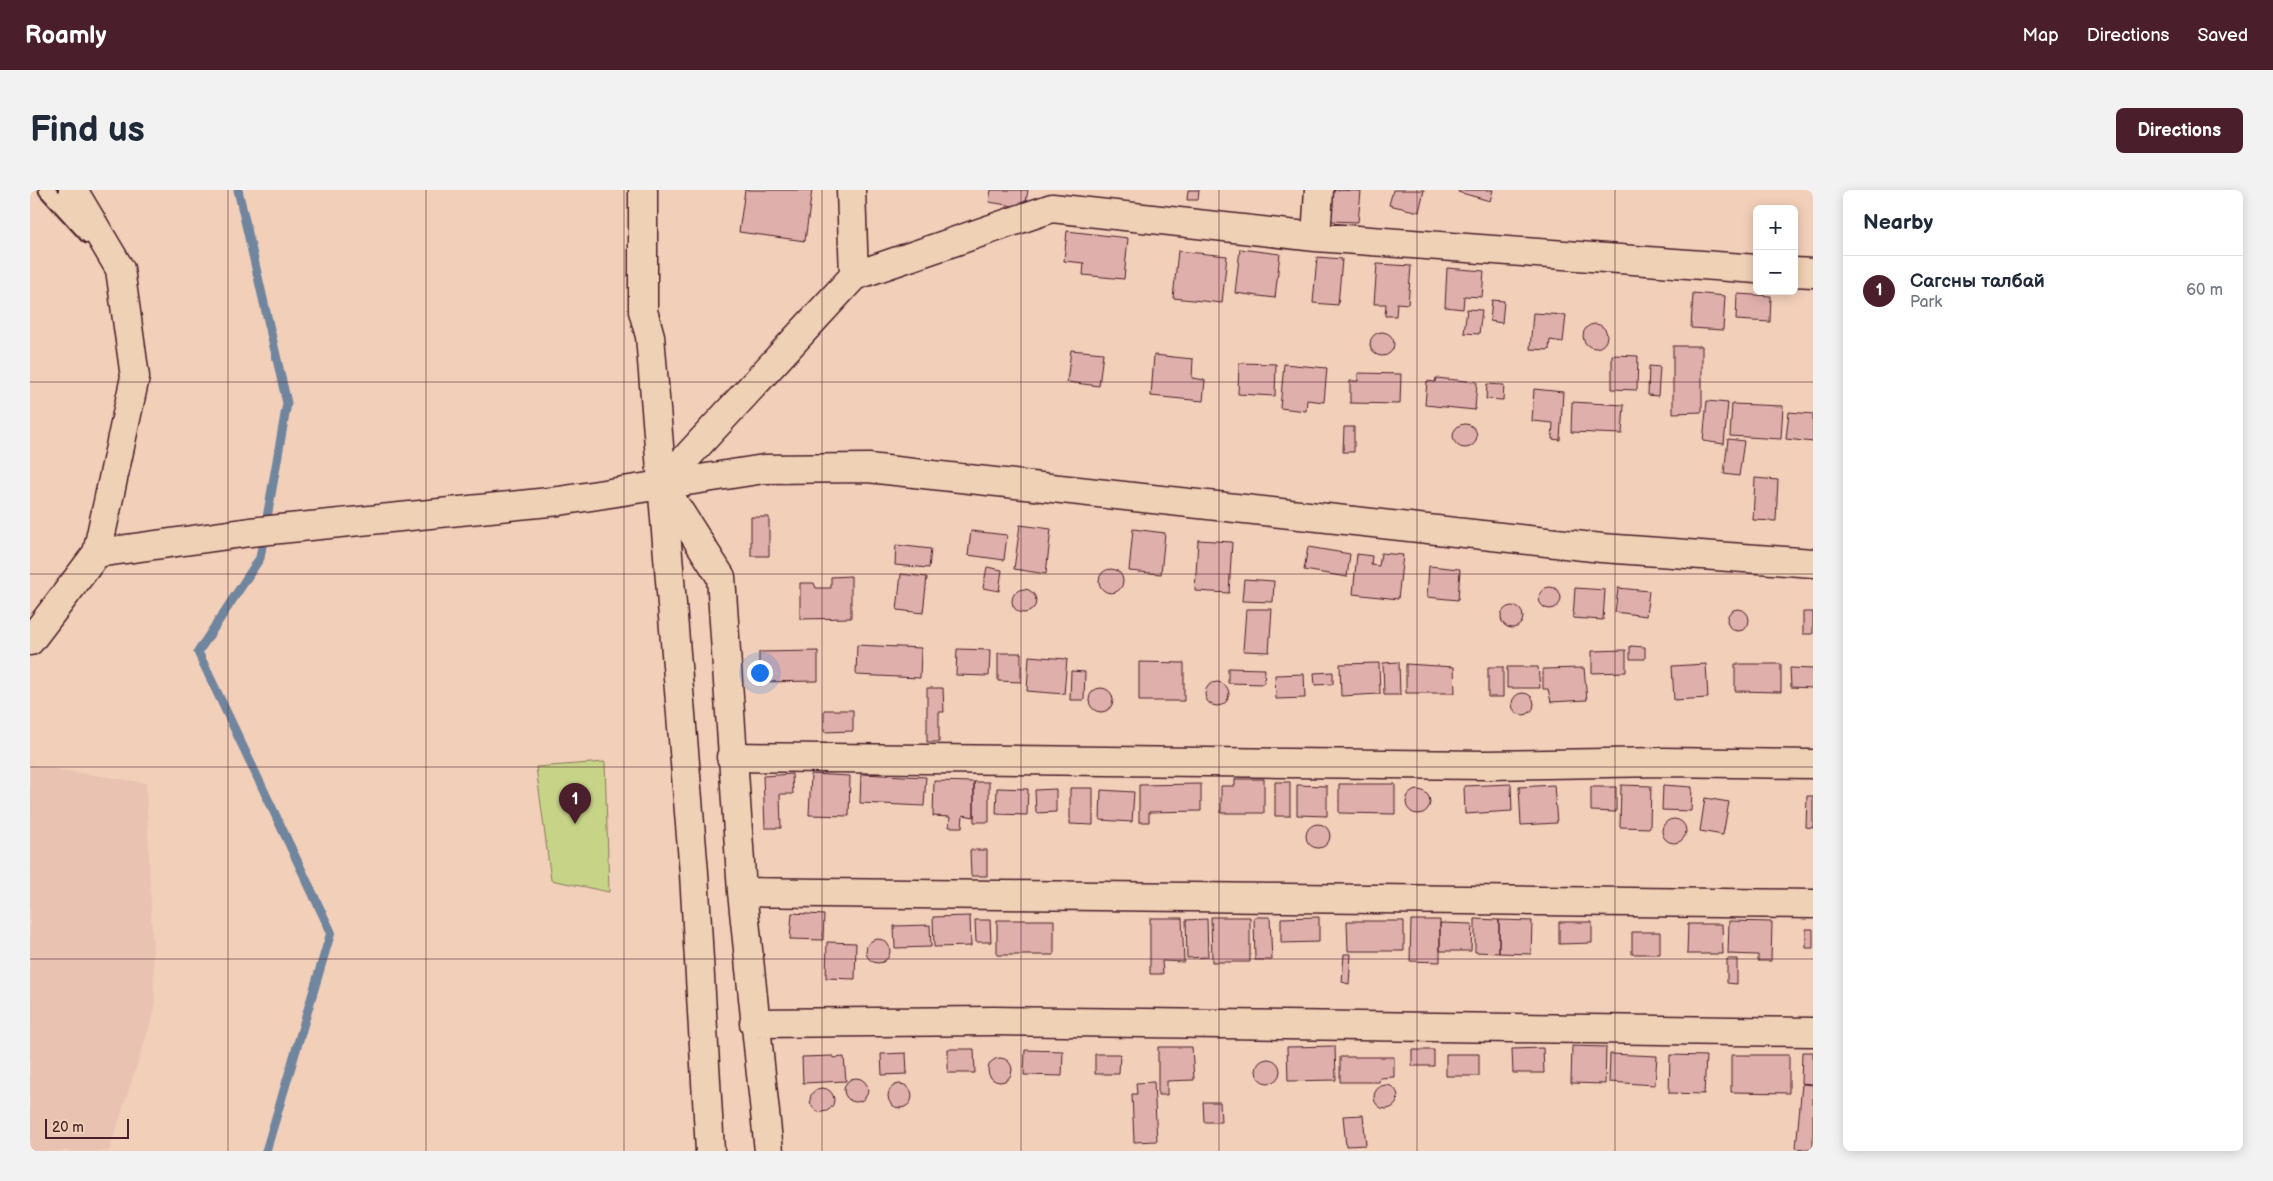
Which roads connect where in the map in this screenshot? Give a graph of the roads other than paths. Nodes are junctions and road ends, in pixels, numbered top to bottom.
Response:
1 (47, 190) edge
2 (73, 190) edge
3 (643, 190) edge
4 (851, 190) edge
5 (1319, 190) edge
6 (1054, 199) edge
7 (1316, 237) junction
8 (1753, 269) edge
9 (120, 270) junction
10 (1798, 272) edge
11 (1813, 273) edge
12 (854, 276) junction
13 (662, 484) junction
14 (98, 553) junction
15 (1813, 562) edge
16 (30, 641) edge
17 (731, 757) junction
18 (1813, 764) edge
19 (742, 892) junction
20 (1813, 904) edge
21 (754, 1023) junction
22 (1813, 1032) edge
23 (710, 1151) edge
24 (769, 1151) edge

1 - 9 lane
2 - 9 street
3 - 13 street
4 - 12 street
5 - 7 street
6 - 7 street
6 - 12 street
7 - 8 street
9 - 14 street
10 - 11 street
12 - 13 street
13 - 14 street
13 - 15 street
13 - 17 street
13 - 23 street
14 - 16 street
17 - 18 street
17 - 19 street
19 - 20 street
19 - 21 street
21 - 22 street
21 - 24 street

